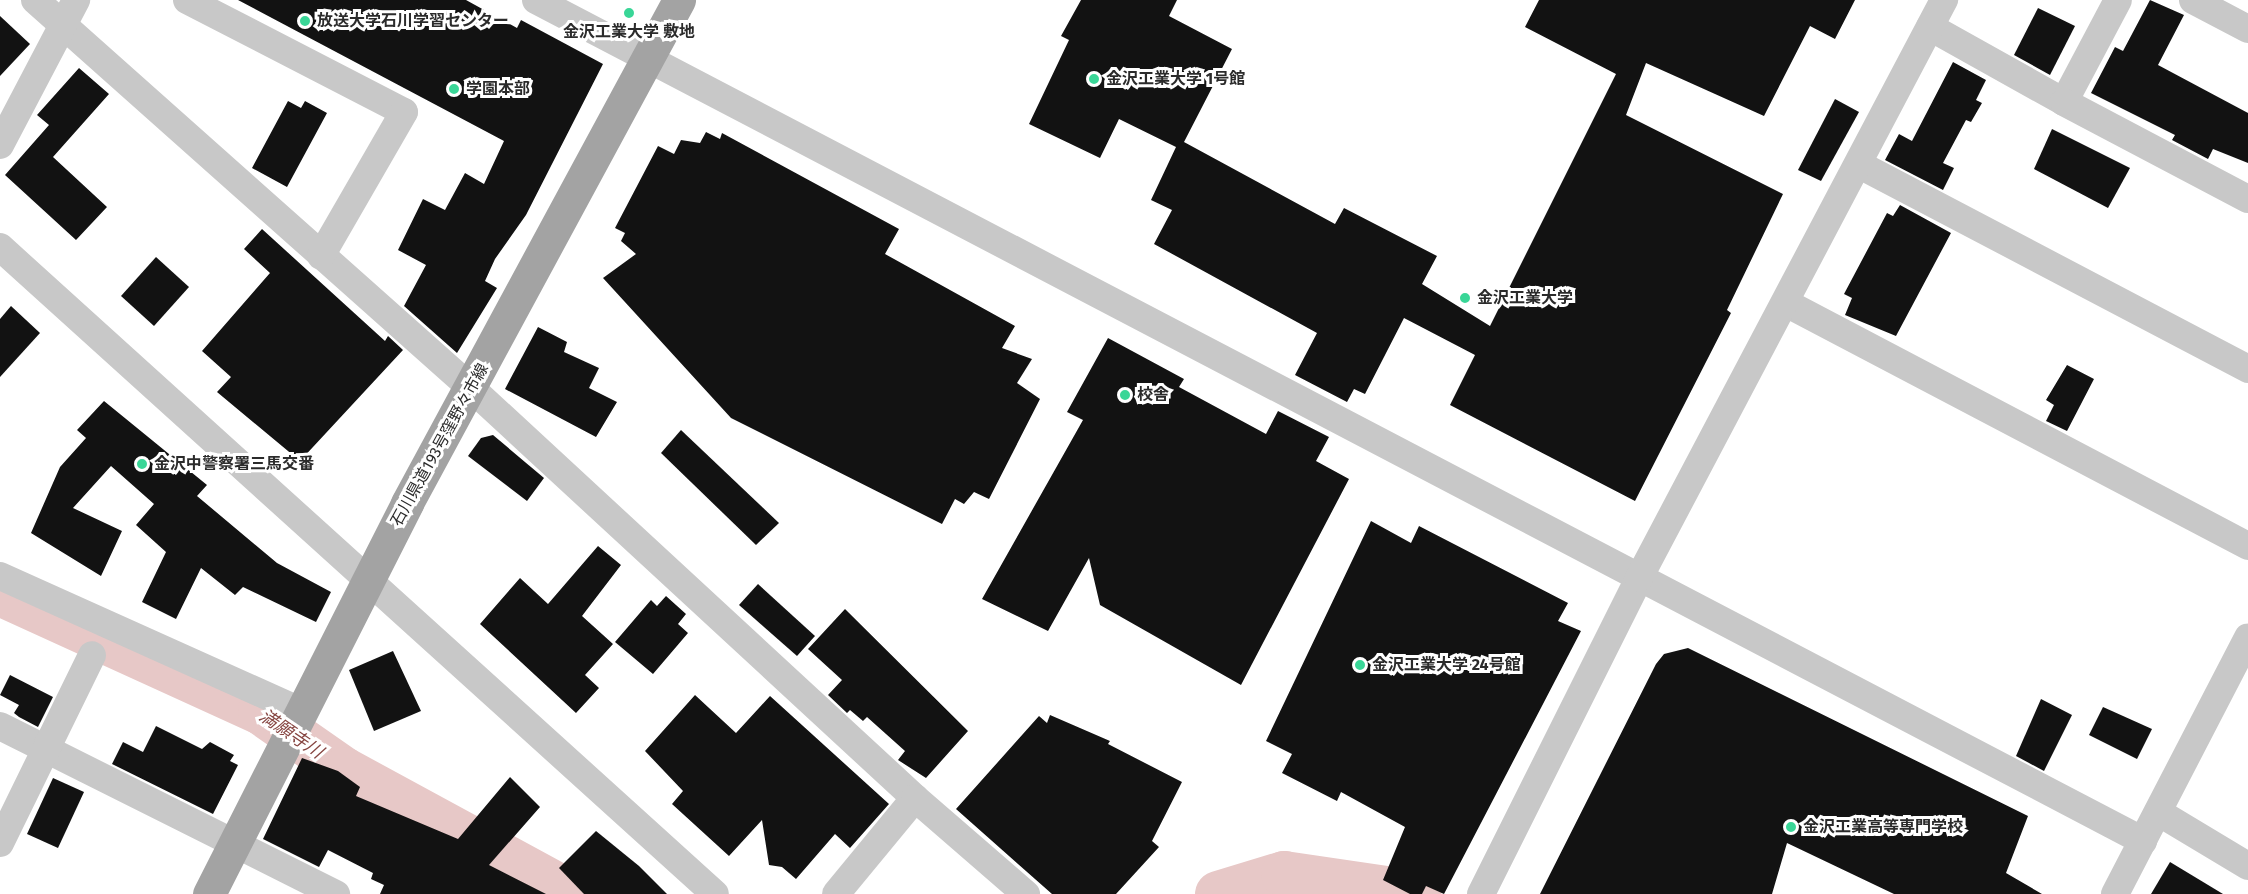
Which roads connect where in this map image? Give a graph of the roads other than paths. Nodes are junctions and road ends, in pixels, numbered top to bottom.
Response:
1 (35, 0) edge
2 (76, 0) edge
3 (187, 0) edge
4 (536, 0) edge
5 (679, 0) edge
6 (1944, 0) edge
7 (2118, 0) edge
8 (2193, 0) edge
9 (61, 24) junction
10 (1930, 27) junction
11 (2248, 29) edge
12 (647, 59) junction
13 (2064, 102) junction
14 (0, 145) edge
15 (1858, 164) junction
16 (2248, 199) edge
17 (0, 248) edge
18 (321, 256) junction
19 (1786, 303) junction
20 (2248, 369) edge
21 (471, 388) junction
22 (2248, 546) edge
23 (0, 576) edge
24 (369, 576) junction
25 (1639, 578) junction
26 (2248, 637) edge
27 (92, 655) dead end
28 (295, 724) junction
29 (0, 726) edge
30 (46, 748) junction
31 (915, 798) junction
32 (2158, 812) junction
33 (2143, 841) junction
34 (0, 843) edge
35 (234, 845) junction
36 (2248, 866) edge
37 (209, 894) edge
38 (336, 894) edge
39 (715, 894) edge
40 (836, 894) edge
41 (1026, 894) edge
42 (1480, 894) edge
43 (2115, 894) edge

1 - 9 street
2 - 9 street
3 - 18 street
4 - 12 street
5 - 12 main road, 石川県道193号窪野々市線
6 - 10 street
7 - 13 street
8 - 11 street
9 - 14 street
9 - 18 street
10 - 13 street
10 - 15 street
12 - 21 main road, 石川県道193号窪野々市線
12 - 25 street
13 - 16 street
15 - 19 street
15 - 20 street
17 - 24 street
18 - 21 street
19 - 22 street
19 - 25 street
21 - 24 main road, 石川県道193号窪野々市線
21 - 31 street
23 - 28 street
24 - 28 main road, 石川県道193号窪野々市線
24 - 39 street
25 - 33 street
25 - 42 street
26 - 32 street
27 - 30 street
28 - 35 main road, 石川県道193号窪野々市線
29 - 30 street
30 - 34 street
30 - 35 street
31 - 40 street
31 - 41 street
32 - 33 street
32 - 36 street
33 - 43 street
35 - 37 main road, 石川県道193号窪野々市線
35 - 38 street

